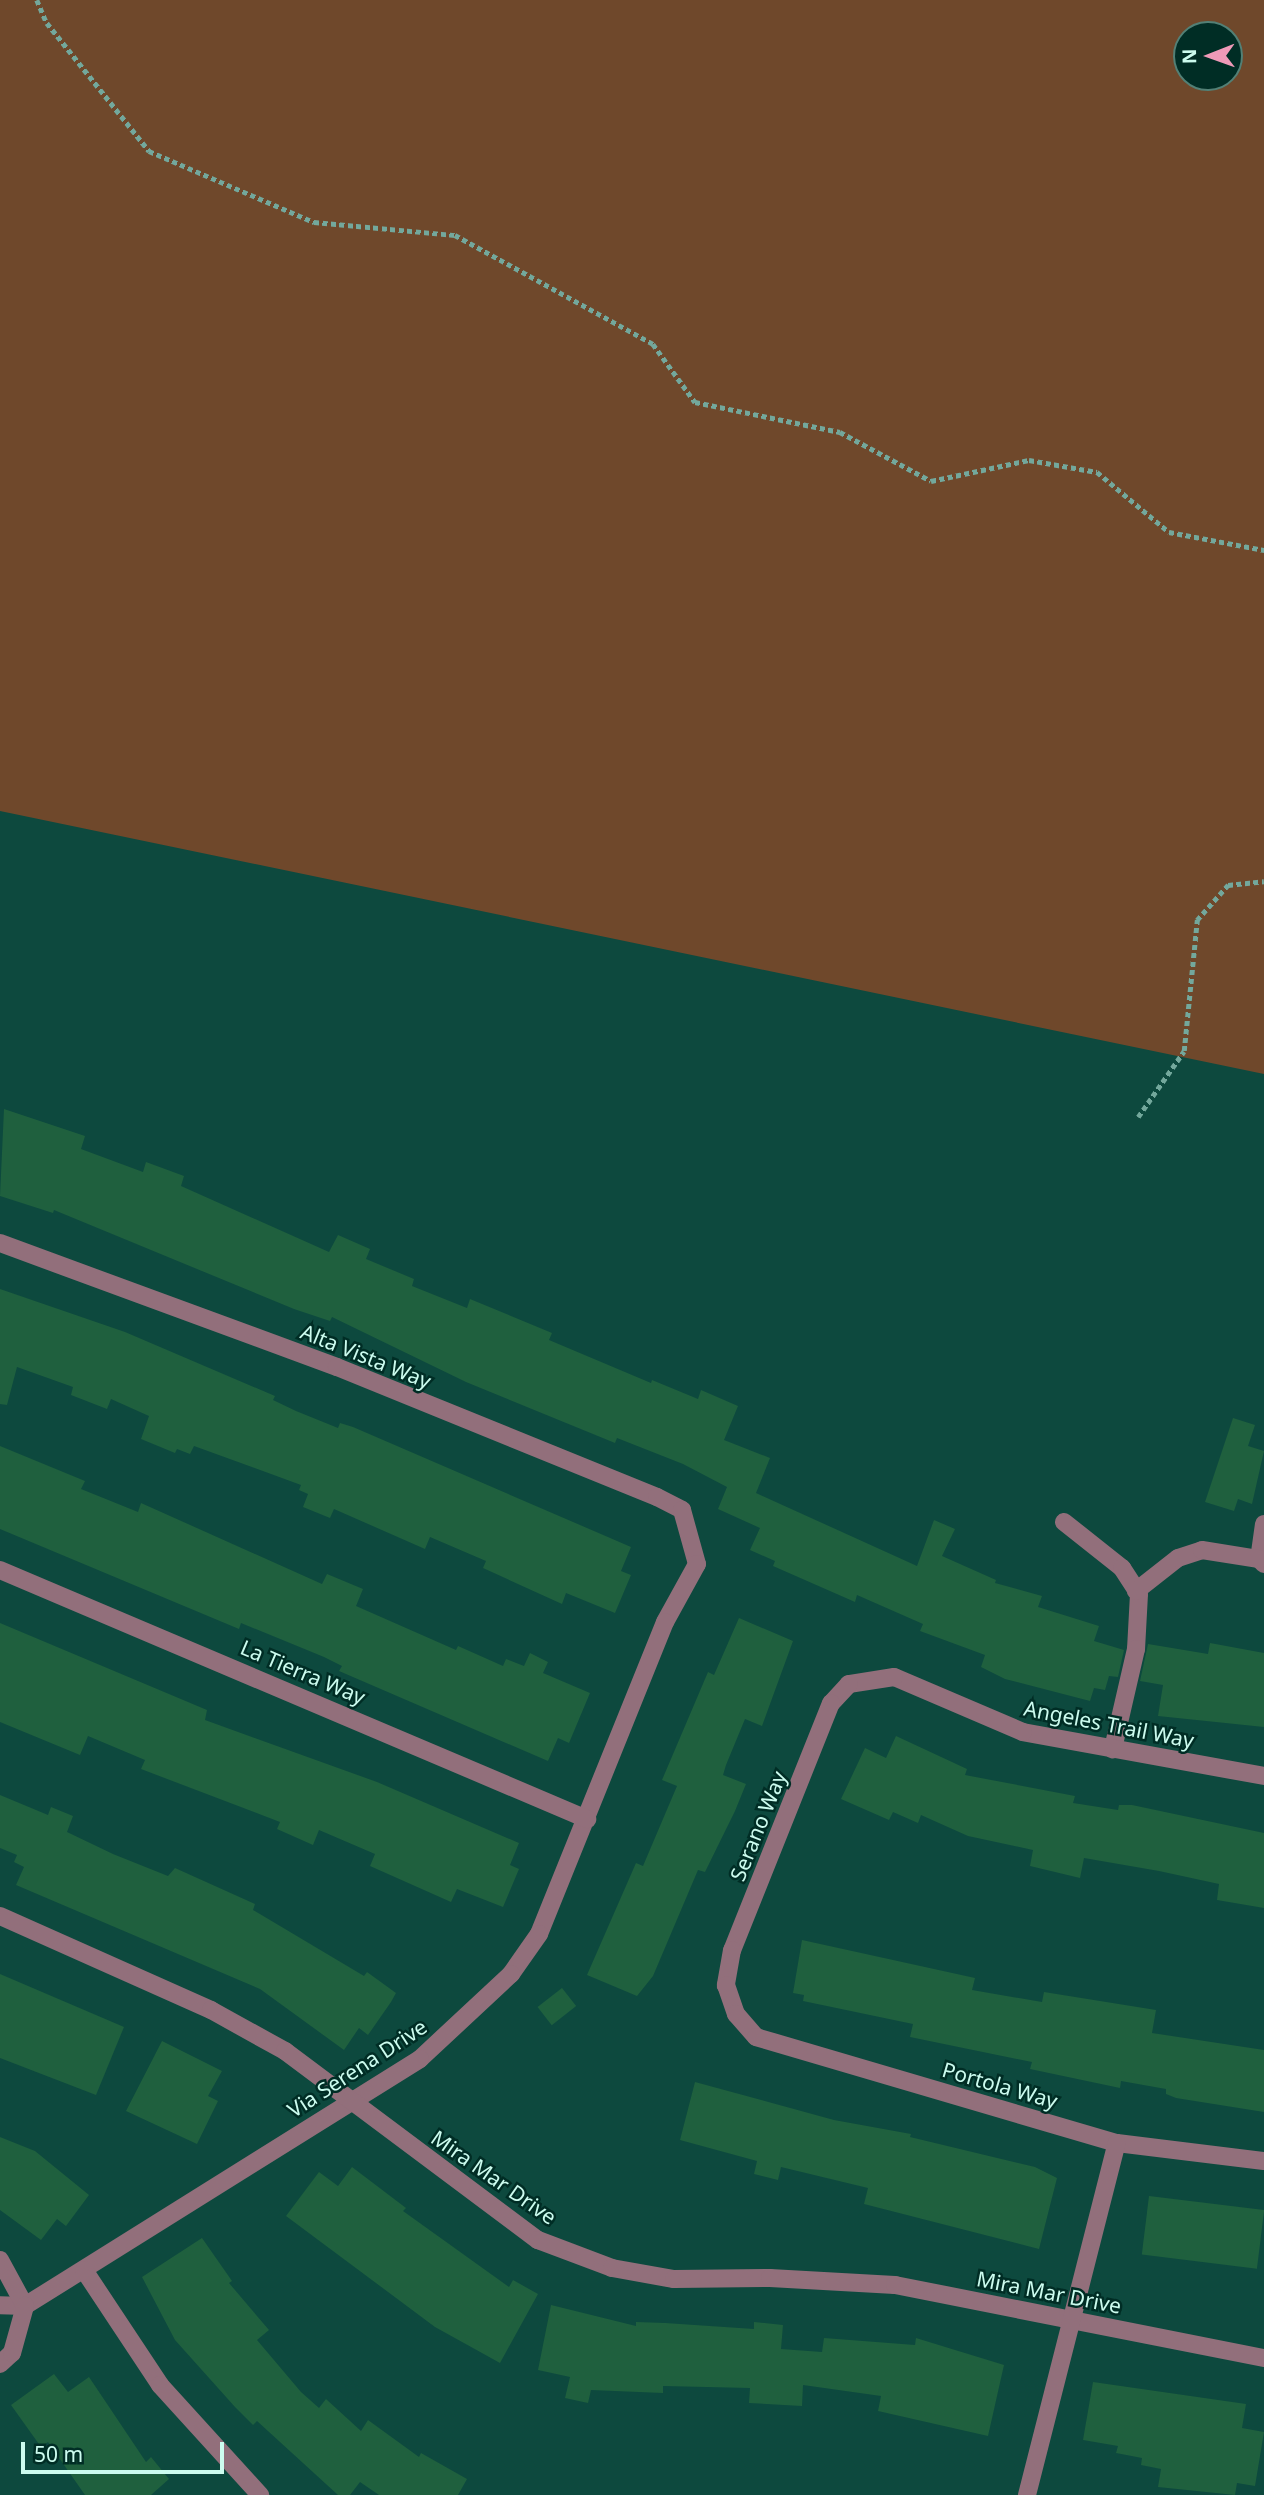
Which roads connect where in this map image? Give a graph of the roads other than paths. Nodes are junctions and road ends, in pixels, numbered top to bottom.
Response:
1 (0, 1243) edge
2 (1064, 1522) dead end
3 (1264, 1524) edge
4 (693, 1538) joint
5 (1262, 1562) edge
6 (0, 1570) edge
7 (1136, 1591) junction
8 (872, 1677) joint
9 (1113, 1749) junction
10 (1264, 1776) edge
11 (587, 1819) junction
12 (0, 1916) edge
13 (736, 2014) joint
14 (349, 2102) junction
15 (1117, 2143) junction
16 (1264, 2161) edge
17 (0, 2260) edge
18 (83, 2270) junction
19 (0, 2305) edge
20 (25, 2306) junction
21 (1072, 2318) junction
22 (1264, 2358) edge
23 (0, 2364) edge
24 (260, 2495) edge
25 (1027, 2495) edge

1 - 4 street, Alta Vista Way
2 - 7 street
3 - 5 street
4 - 11 street, Via Serena Drive
5 - 7 street
6 - 11 street, La Tierra Way
7 - 9 street
8 - 9 street, Angeles Trail Way
8 - 13 street, Serano Way
9 - 10 street, Angeles Trail Way
11 - 14 street, Via Serena Drive
12 - 14 street, Mira Mar Drive
13 - 15 street, Portola Way
14 - 18 street, Via Serena Drive
14 - 21 street, Mira Mar Drive
15 - 16 street, Portola Way
15 - 21 street
17 - 20 street
18 - 20 street, Via Serena Drive
18 - 24 street
19 - 20 street
20 - 23 street
21 - 22 street, Mira Mar Drive
21 - 25 street

